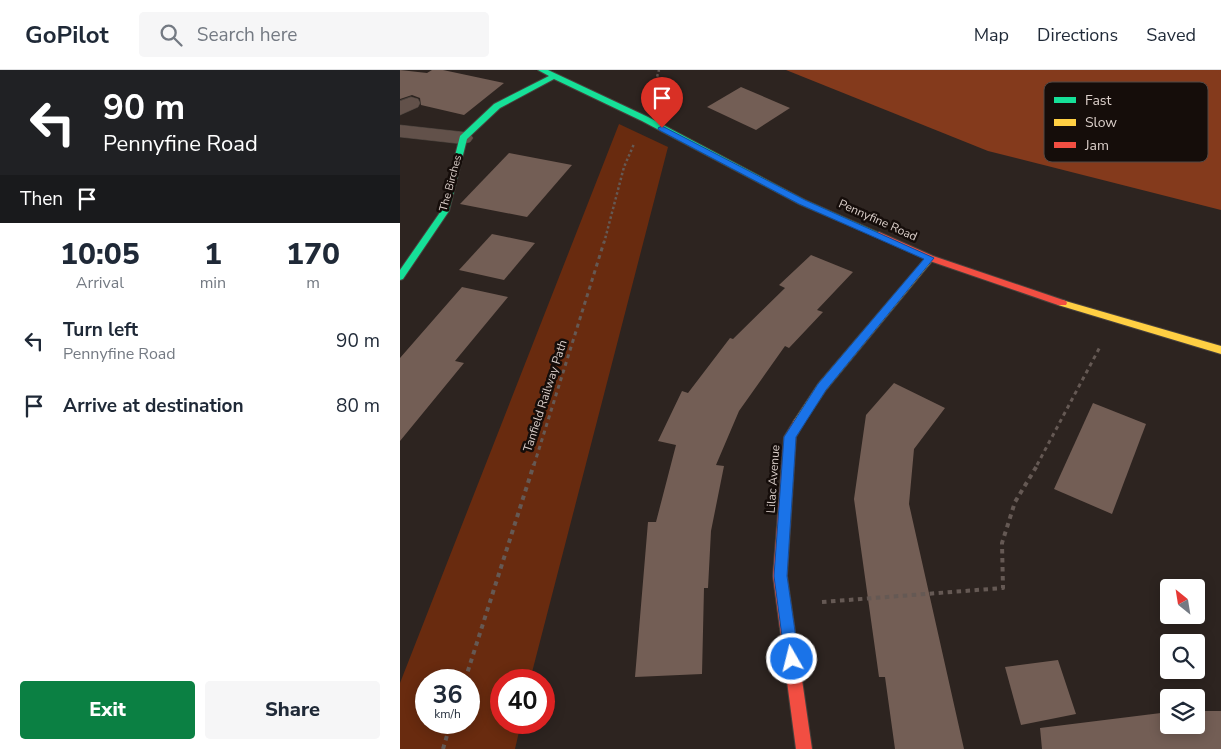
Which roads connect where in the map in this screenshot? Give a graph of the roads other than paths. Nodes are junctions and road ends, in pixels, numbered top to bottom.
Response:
1 (542, 70) edge
2 (554, 76) junction
3 (400, 131) edge
4 (463, 138) junction
5 (930, 258) junction
6 (400, 277) edge
7 (1221, 350) edge
8 (804, 749) edge

1 - 2 street, Pennyfine Road
2 - 4 street, The Birches
2 - 5 street, Pennyfine Road
3 - 4 street, The Birches
4 - 6 street, The Birches
5 - 7 street, Pennyfine Road
5 - 8 street, Lilac Avenue

